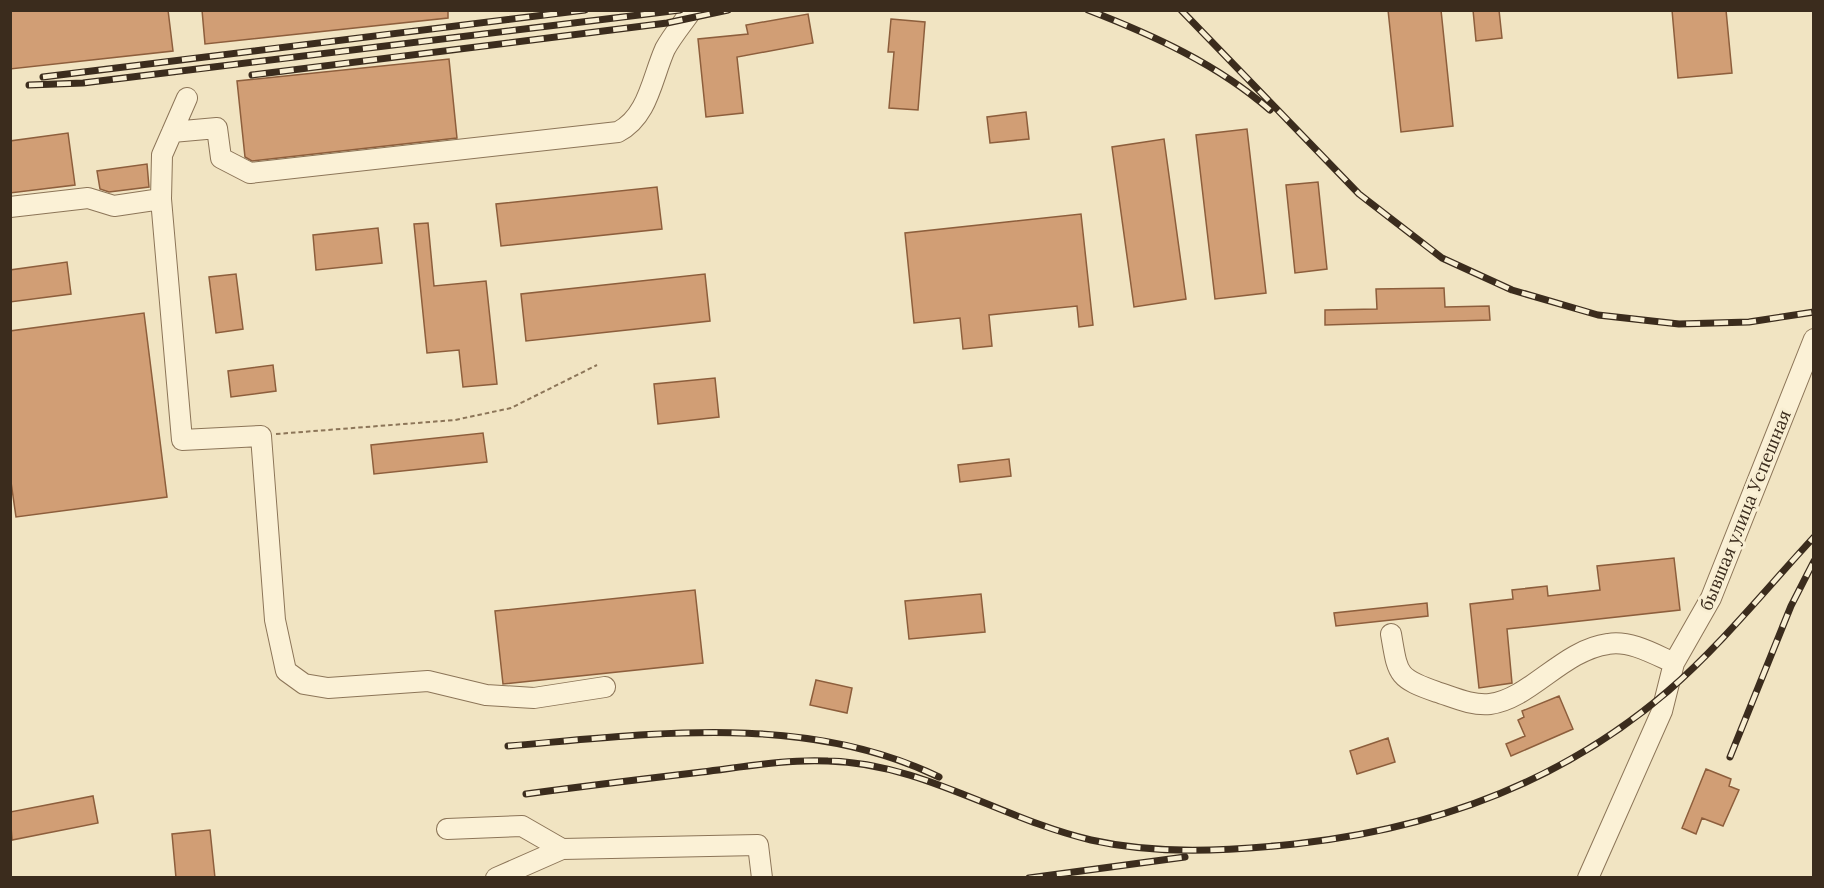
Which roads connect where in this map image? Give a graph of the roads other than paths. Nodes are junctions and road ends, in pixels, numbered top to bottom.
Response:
1 (692, 10) edge
2 (187, 98) dead end
3 (172, 132) junction
4 (161, 199) junction
5 (10, 207) edge
6 (1814, 339) edge
7 (1391, 633) dead end
8 (1674, 663) junction
9 (605, 687) dead end
10 (447, 829) dead end
11 (562, 849) junction
12 (496, 878) edge
13 (762, 878) edge
14 (1588, 878) edge

1 - 3 street
2 - 3 street
3 - 4 street
4 - 5 street
4 - 9 street
6 - 8 street, бывшая улица Успешная
7 - 8 street
8 - 14 street, бывшая улица Успешная
10 - 11 street
11 - 12 street
11 - 13 street

